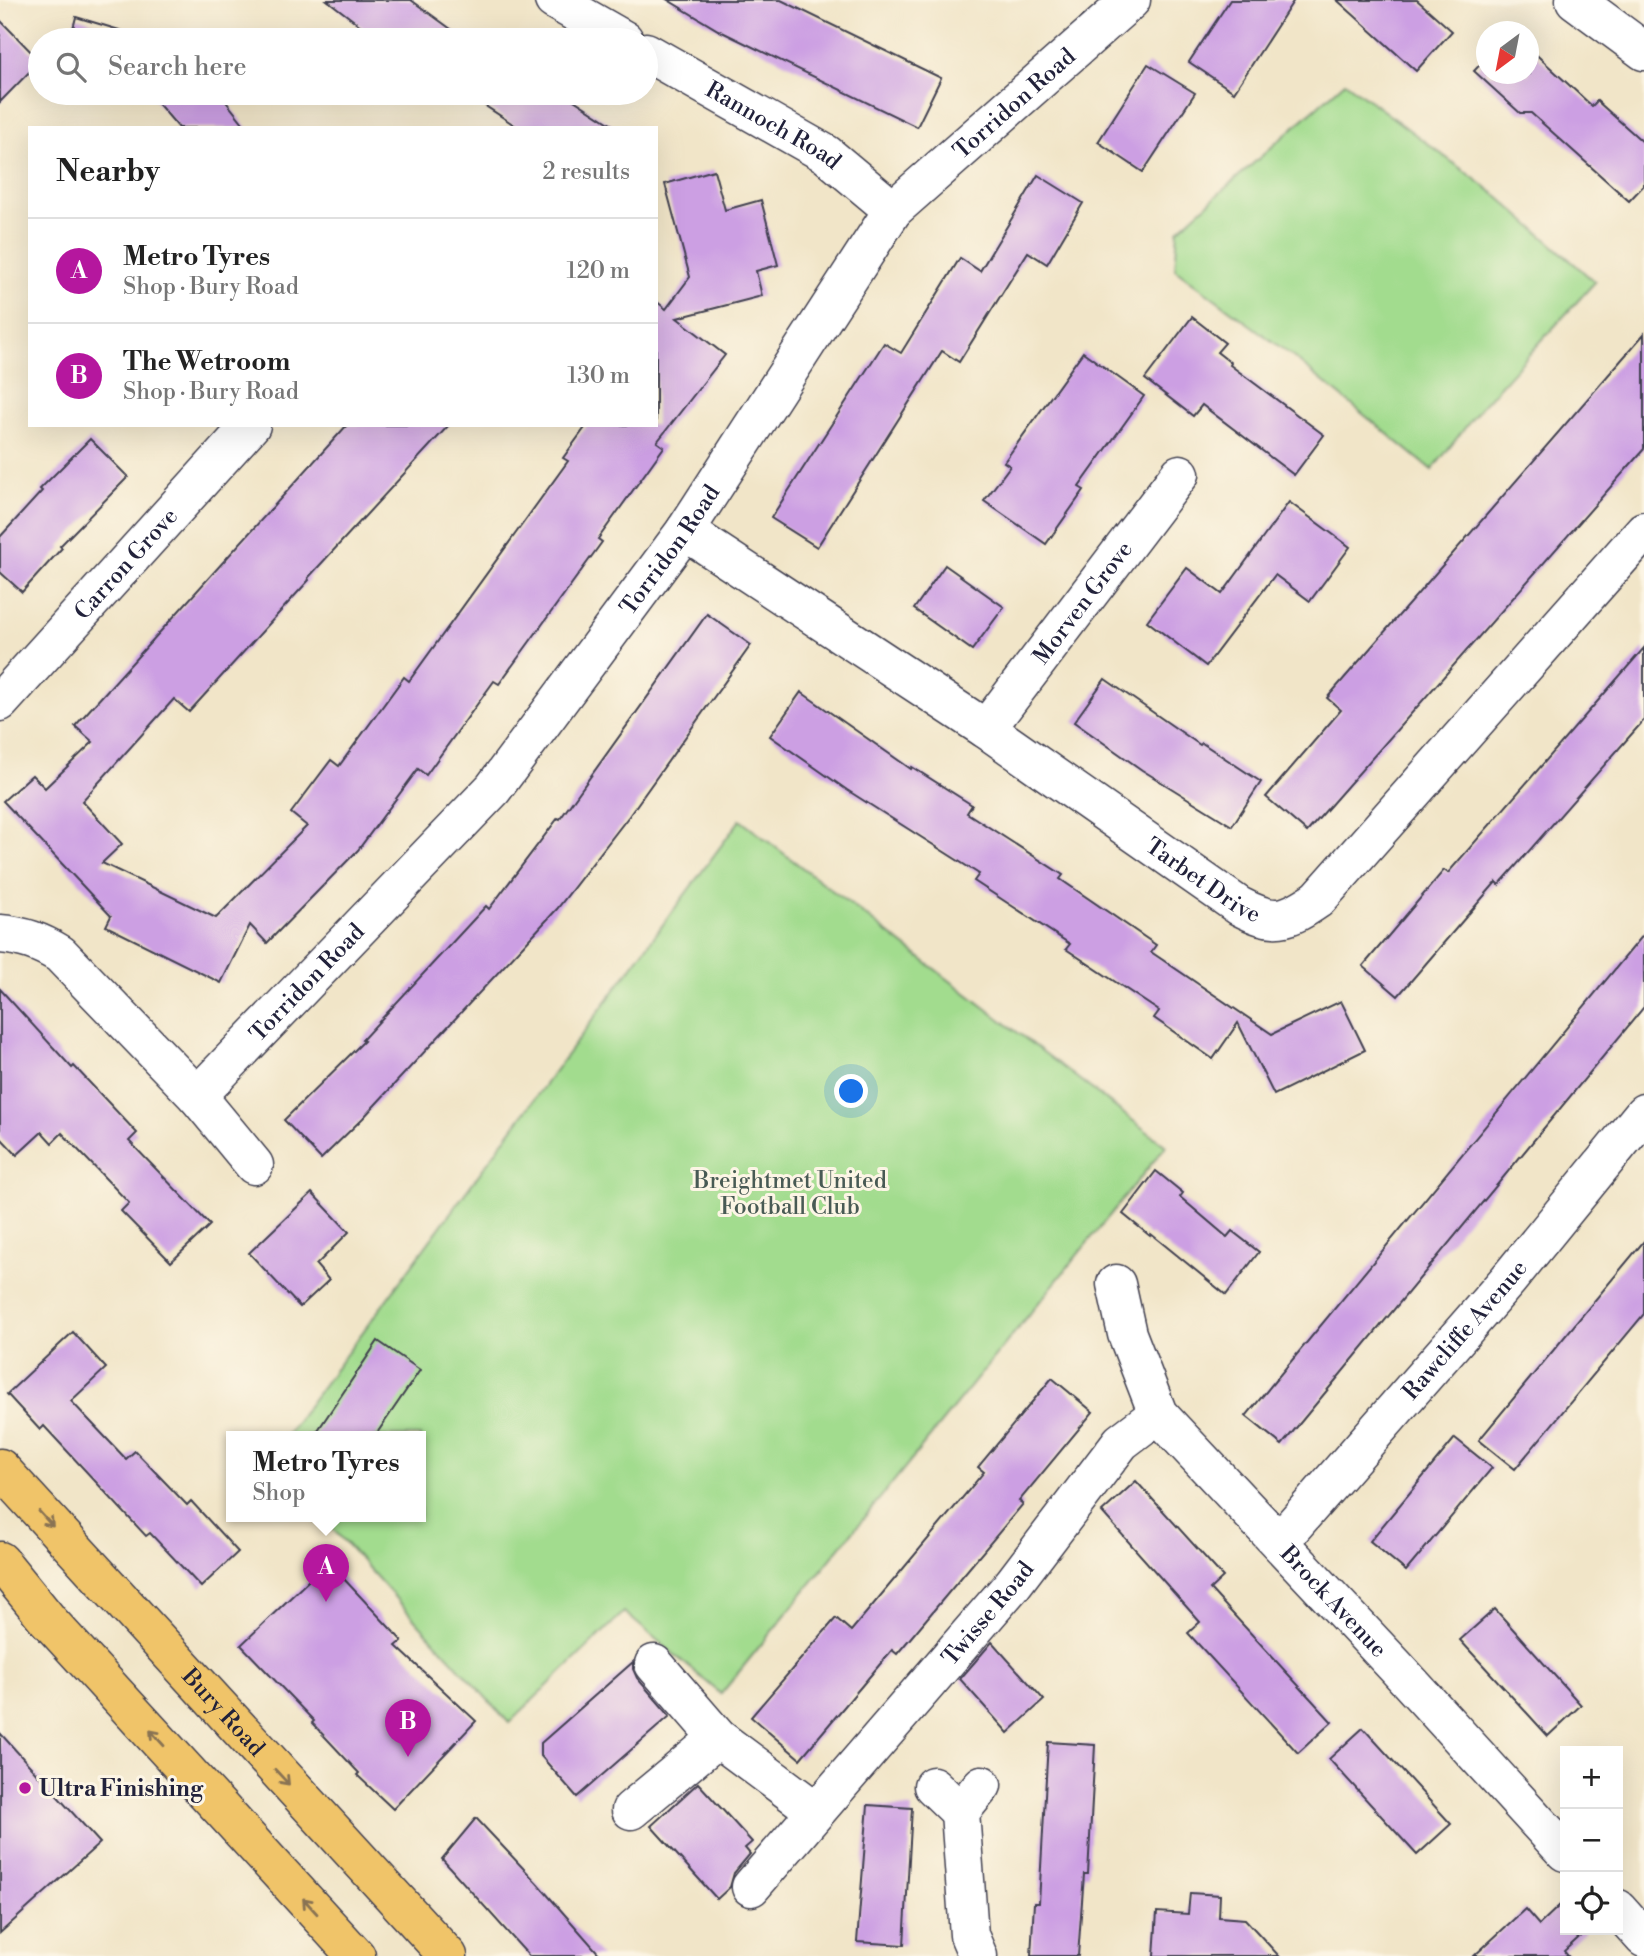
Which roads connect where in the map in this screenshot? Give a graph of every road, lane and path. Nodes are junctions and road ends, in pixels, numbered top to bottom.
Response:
1 (554, 0) edge
2 (1131, 0) edge
3 (1575, 0) edge
4 (603, 28) edge
5 (1644, 51) edge
6 (658, 59) edge
7 (893, 210) junction
8 (249, 427) edge
9 (1180, 474) dead end
10 (685, 531) junction
11 (1644, 531) edge
12 (0, 702) edge
13 (986, 729) junction
14 (0, 934) edge
15 (197, 1096) junction
16 (1644, 1113) edge
17 (254, 1165) dead end
18 (1116, 1284) dead end
19 (1158, 1414) junction
20 (0, 1468) edge
21 (1279, 1542) junction
22 (0, 1561) edge
23 (654, 1664) dead end
24 (718, 1738) junction
25 (933, 1786) dead end
26 (631, 1810) dead end
27 (816, 1811) junction
28 (1560, 1847) edge
29 (751, 1887) dead end
30 (1623, 1915) edge
31 (1644, 1938) edge
32 (356, 1956) edge
33 (448, 1956) edge
34 (978, 1956) edge

1 - 4 street
2 - 7 street, Torridon Road
3 - 5 street
6 - 7 street, Rannoch Road
7 - 10 street, Torridon Road
8 - 12 street, Carron Grove
9 - 13 street, Morven Grove
10 - 13 street, Tarbet Drive
10 - 15 street, Torridon Road
11 - 13 street, Tarbet Drive
14 - 15 street
15 - 17 street
16 - 21 street, Rawcliffe Avenue
18 - 19 street, Brock Avenue
19 - 21 street, Brock Avenue
19 - 27 street, Twisse Road
20 -> 33 highway, Bury Road
21 - 28 street, Brock Avenue
32 -> 22 highway
23 - 24 street
24 - 26 street
24 - 27 street
25 - 34 street
27 - 29 street, Twisse Road
30 - 31 street

